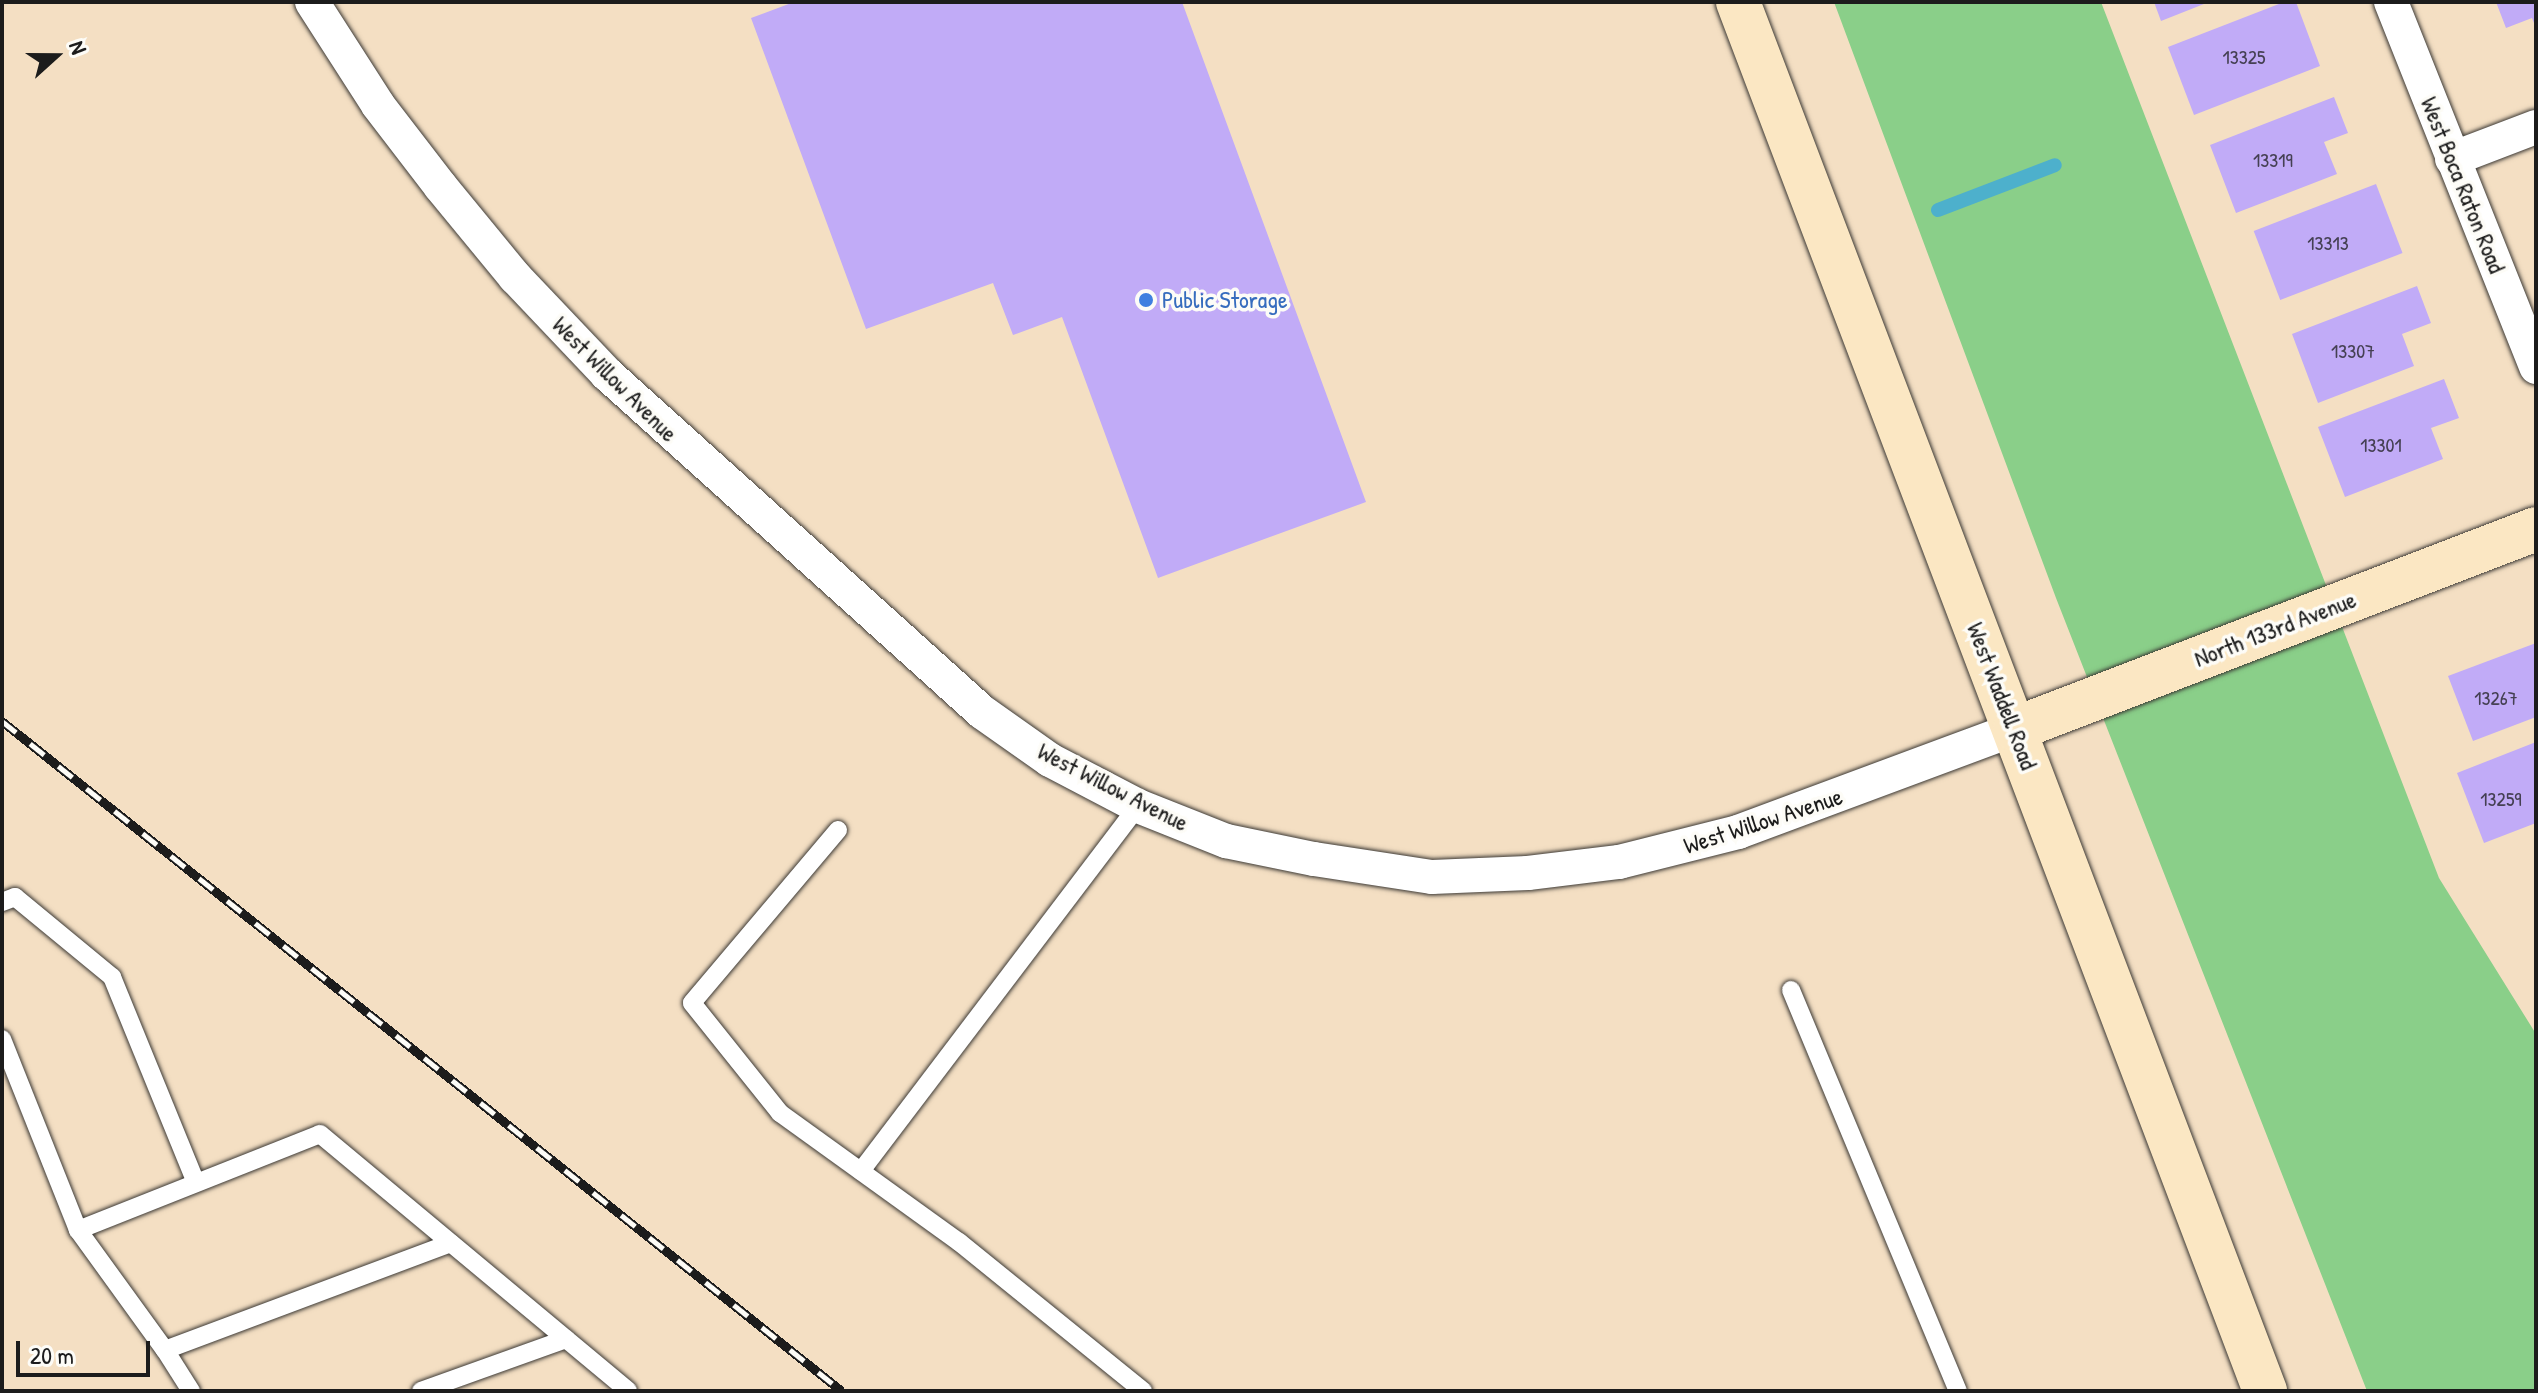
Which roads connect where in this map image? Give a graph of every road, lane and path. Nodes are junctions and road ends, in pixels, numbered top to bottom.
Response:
1 (312, 2) edge
2 (1738, 2) edge
3 (2391, 2) edge
4 (2536, 127) edge
5 (2452, 159) junction
6 (2536, 367) edge
7 (2536, 529) edge
8 (2015, 729) junction
9 (1138, 806) junction
10 (838, 830) dead end
11 (2, 902) edge
12 (1791, 990) dead end
13 (2, 1039) edge
14 (861, 1171) junction
15 (196, 1183) junction
16 (78, 1230) junction
17 (451, 1243) junction
18 (566, 1339) junction
19 (165, 1350) junction
20 (191, 1391) edge
21 (421, 1391) edge
22 (628, 1391) edge
23 (1143, 1391) edge
24 (1958, 1391) edge
25 (2265, 1391) edge

1 - 9 street, West Willow Avenue
2 - 8 main road, West Waddell Road
3 - 5 street, West Boca Raton Road
4 - 5 street
5 - 6 street, West Boca Raton Road
7 - 8 main road, North 133rd Avenue
8 - 9 street, West Willow Avenue
8 - 25 main road, West Waddell Road
9 - 14 lane
10 - 14 lane
11 - 15 lane
12 - 24 lane
13 - 16 lane
14 - 23 lane
15 - 16 lane
15 - 17 lane
16 - 19 lane
17 - 18 lane
17 - 19 lane
18 - 21 lane
18 - 22 lane
19 - 20 lane

